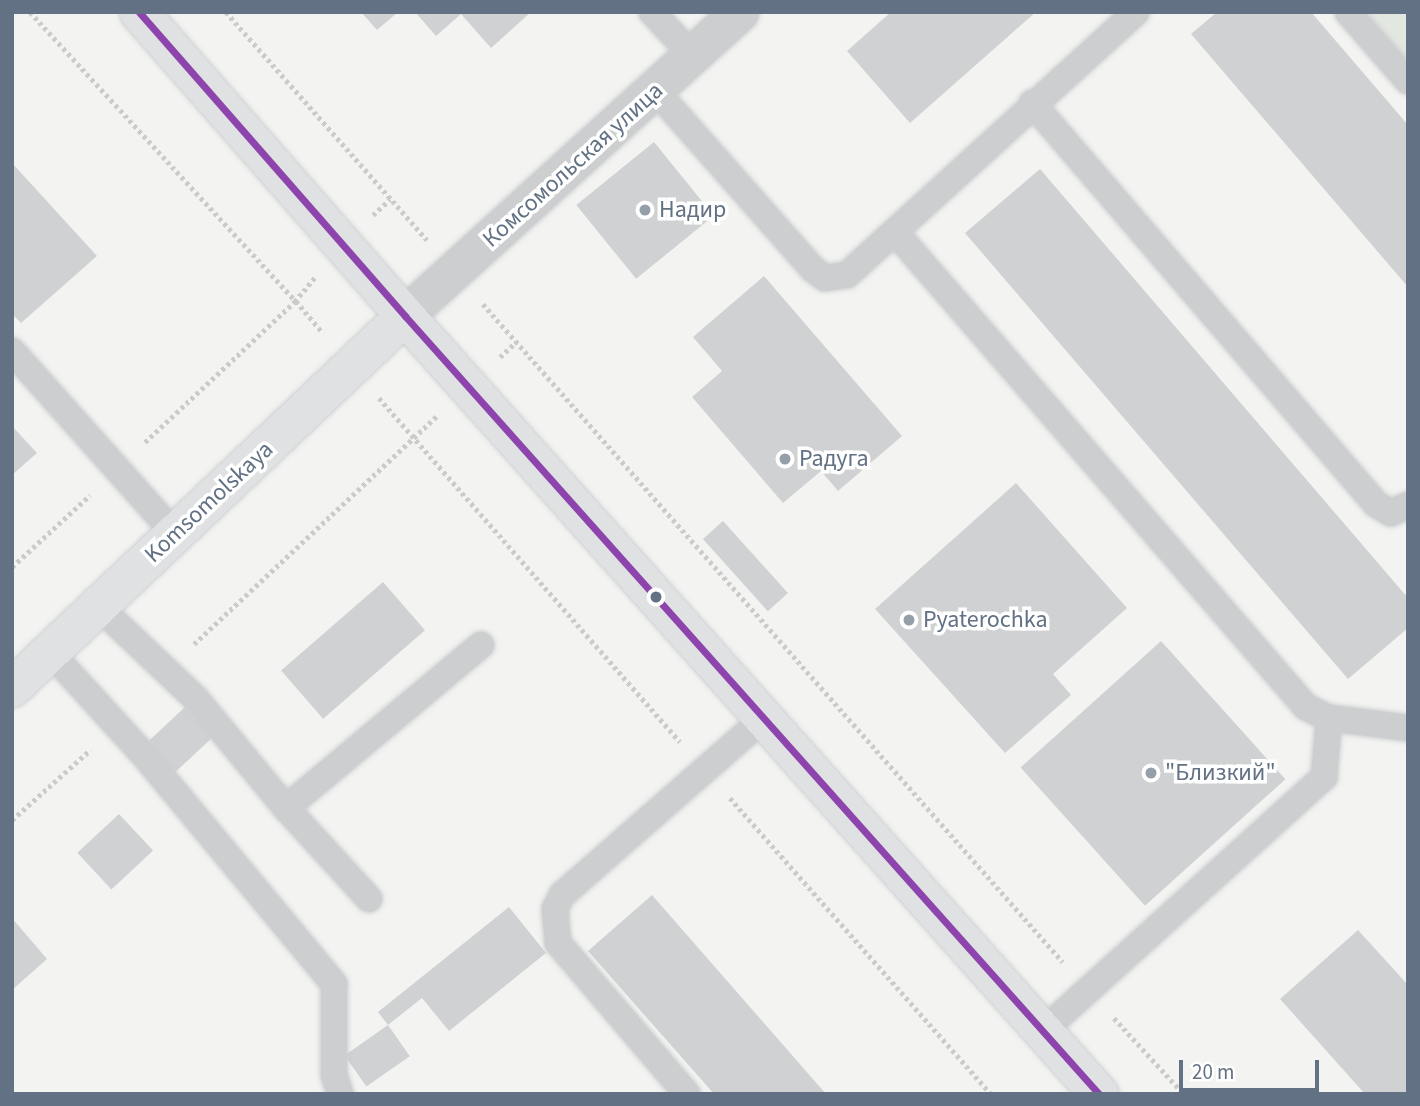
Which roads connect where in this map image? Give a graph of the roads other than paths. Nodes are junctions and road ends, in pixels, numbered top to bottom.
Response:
1 (139, 12) edge
2 (652, 12) edge
3 (740, 12) edge
4 (1136, 12) edge
5 (1348, 12) edge
6 (693, 56) junction
7 (1408, 81) edge
8 (655, 90) junction
9 (1032, 103) junction
10 (895, 232) junction
11 (405, 316) junction
12 (12, 351) edge
13 (1408, 505) edge
14 (175, 534) junction
15 (98, 606) junction
16 (481, 645) dead end
17 (50, 652) junction
18 (12, 688) edge
19 (764, 718) junction
20 (1329, 718) junction
21 (1408, 728) edge
22 (286, 808) junction
23 (369, 899) dead end
24 (1043, 1031) junction
25 (340, 1094) edge
26 (687, 1094) edge
27 (1099, 1094) edge

1 - 11 main road
2 - 6 lane
3 - 6 street, Комсомольская улица
4 - 9 lane
5 - 7 lane
6 - 8 street, Комсомольская улица
8 - 10 lane
8 - 11 street, Комсомольская улица
9 - 10 lane
9 - 13 lane
10 - 20 lane
11 - 14 main road, Komsomolskaya
11 - 19 main road
12 - 14 lane
14 - 15 main road, Komsomolskaya
15 - 17 main road, Komsomolskaya
15 - 22 lane
16 - 22 lane
17 - 18 main road, Komsomolskaya
17 - 25 lane
19 - 24 main road
19 - 26 lane
20 - 21 lane
20 - 24 lane
22 - 23 lane
24 - 27 main road

